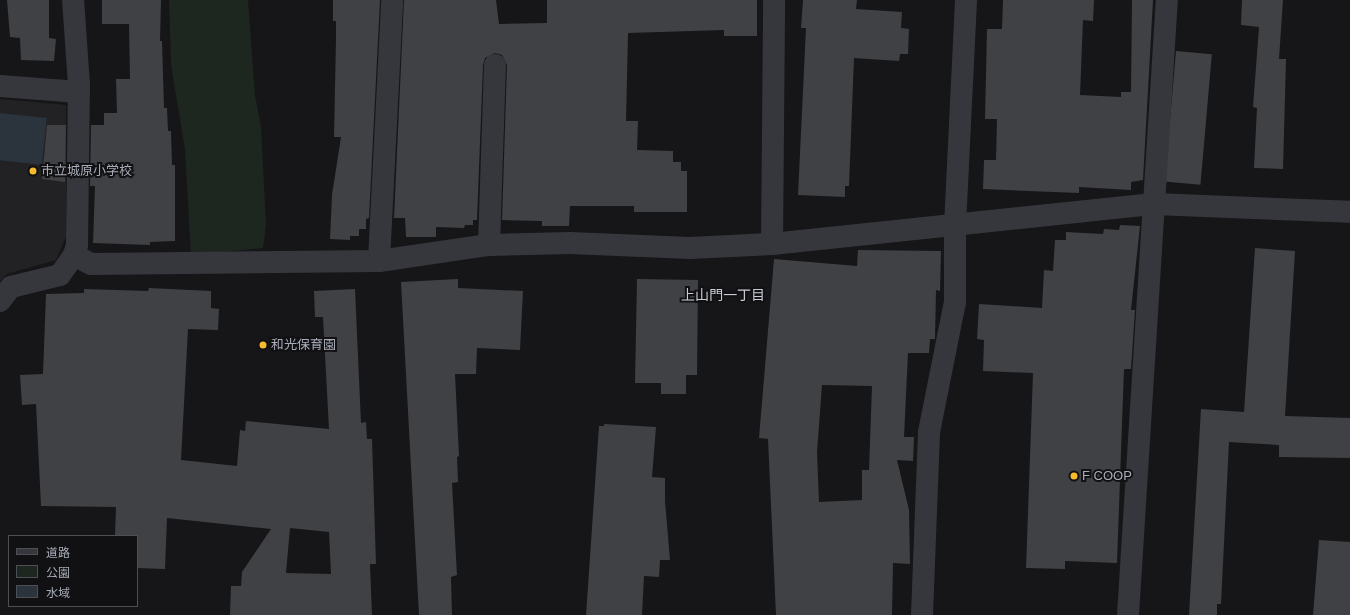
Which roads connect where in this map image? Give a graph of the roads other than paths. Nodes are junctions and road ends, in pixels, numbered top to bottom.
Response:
1 (73, 0) edge
2 (774, 0) edge
3 (966, 0) edge
4 (1167, 0) edge
5 (392, 2) dead end
6 (495, 65) dead end
7 (0, 86) edge
8 (79, 92) junction
9 (1154, 204) junction
10 (1350, 212) edge
11 (955, 226) junction
12 (490, 244) junction
13 (772, 244) junction
14 (74, 255) junction
15 (379, 261) junction
16 (0, 302) edge
17 (922, 615) edge
18 (1128, 615) edge

1 - 8 street
2 - 13 street
3 - 11 street
4 - 9 street
5 - 15 street
6 - 12 street
7 - 8 street
8 - 14 street
9 - 10 street
9 - 11 street
9 - 18 street
11 - 13 street
11 - 17 street
12 - 13 street
12 - 15 street
14 - 15 street
14 - 16 street

